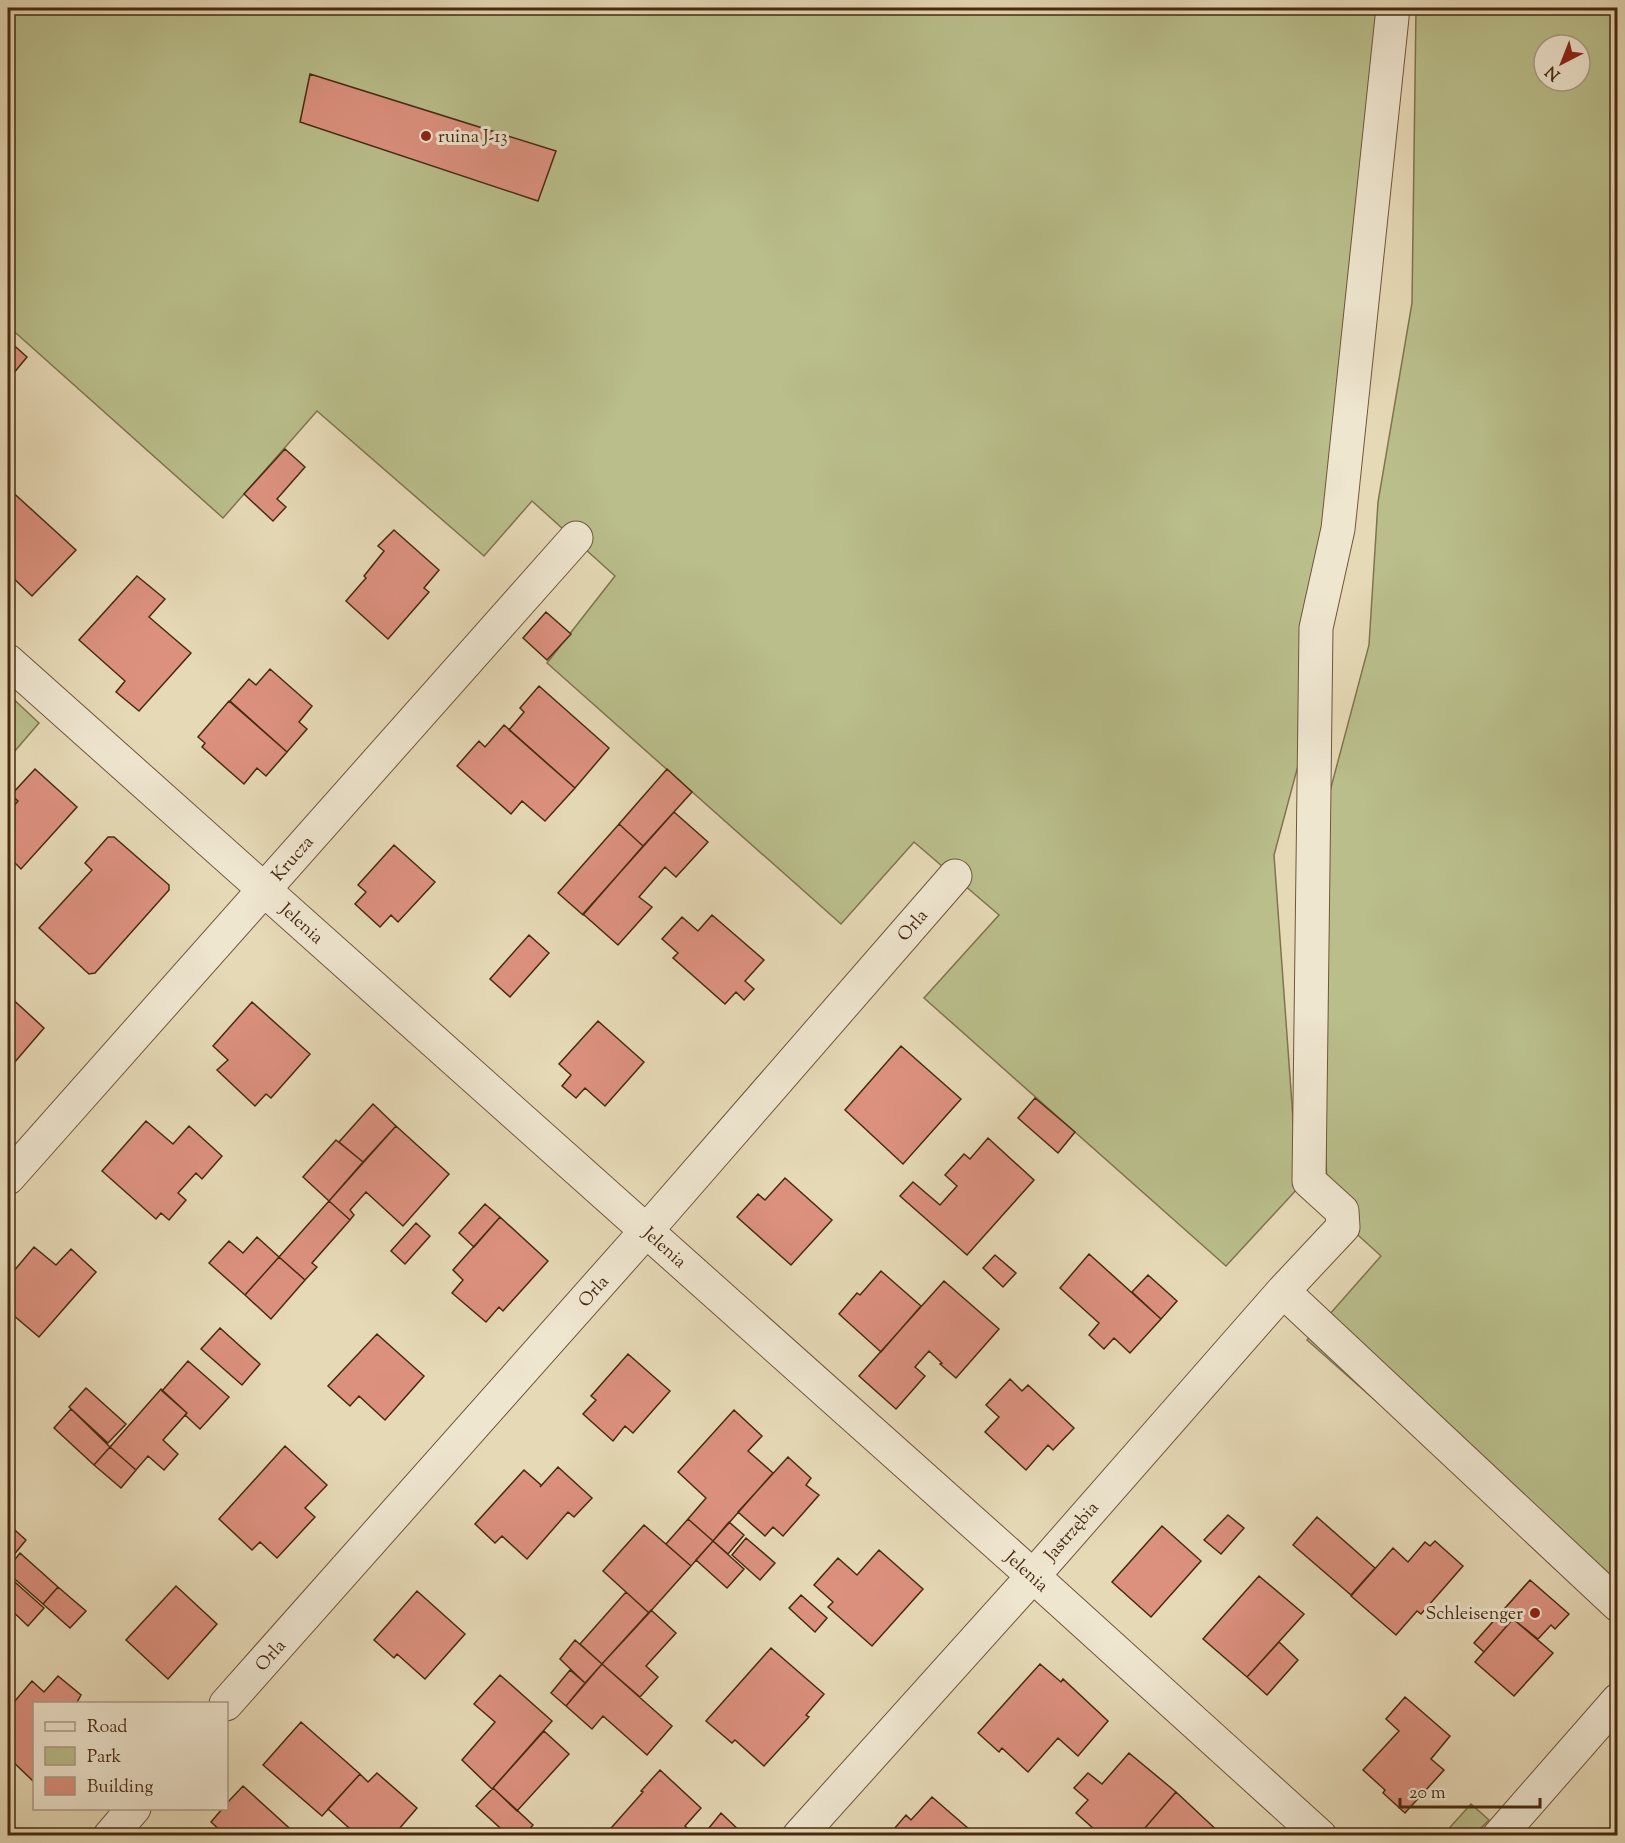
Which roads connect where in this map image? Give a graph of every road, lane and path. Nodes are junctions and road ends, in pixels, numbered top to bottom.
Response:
1 (1392, 8) edge
2 (576, 538) dead end
3 (8, 661) edge
4 (955, 876) dead end
5 (265, 890) junction
6 (8, 1178) edge
7 (647, 1230) junction
8 (1283, 1291) junction
9 (1033, 1575) junction
10 (1617, 1605) edge
11 (1617, 1700) edge
12 (228, 1702) edge
13 (133, 1810) edge
14 (110, 1836) edge
15 (799, 1836) edge
16 (1320, 1836) edge
17 (1499, 1836) edge

1 - 8 street, Jastrzębia
2 - 5 street, Krucza
3 - 5 street, Jelenia
4 - 7 street, Orla
5 - 6 street, Krucza
5 - 7 street, Jelenia
7 - 9 street, Jelenia
7 - 12 street, Orla
8 - 9 street, Jastrzębia
8 - 10 street
9 - 15 street, Jastrzębia
9 - 16 street, Jelenia
11 - 17 street
13 - 14 street

